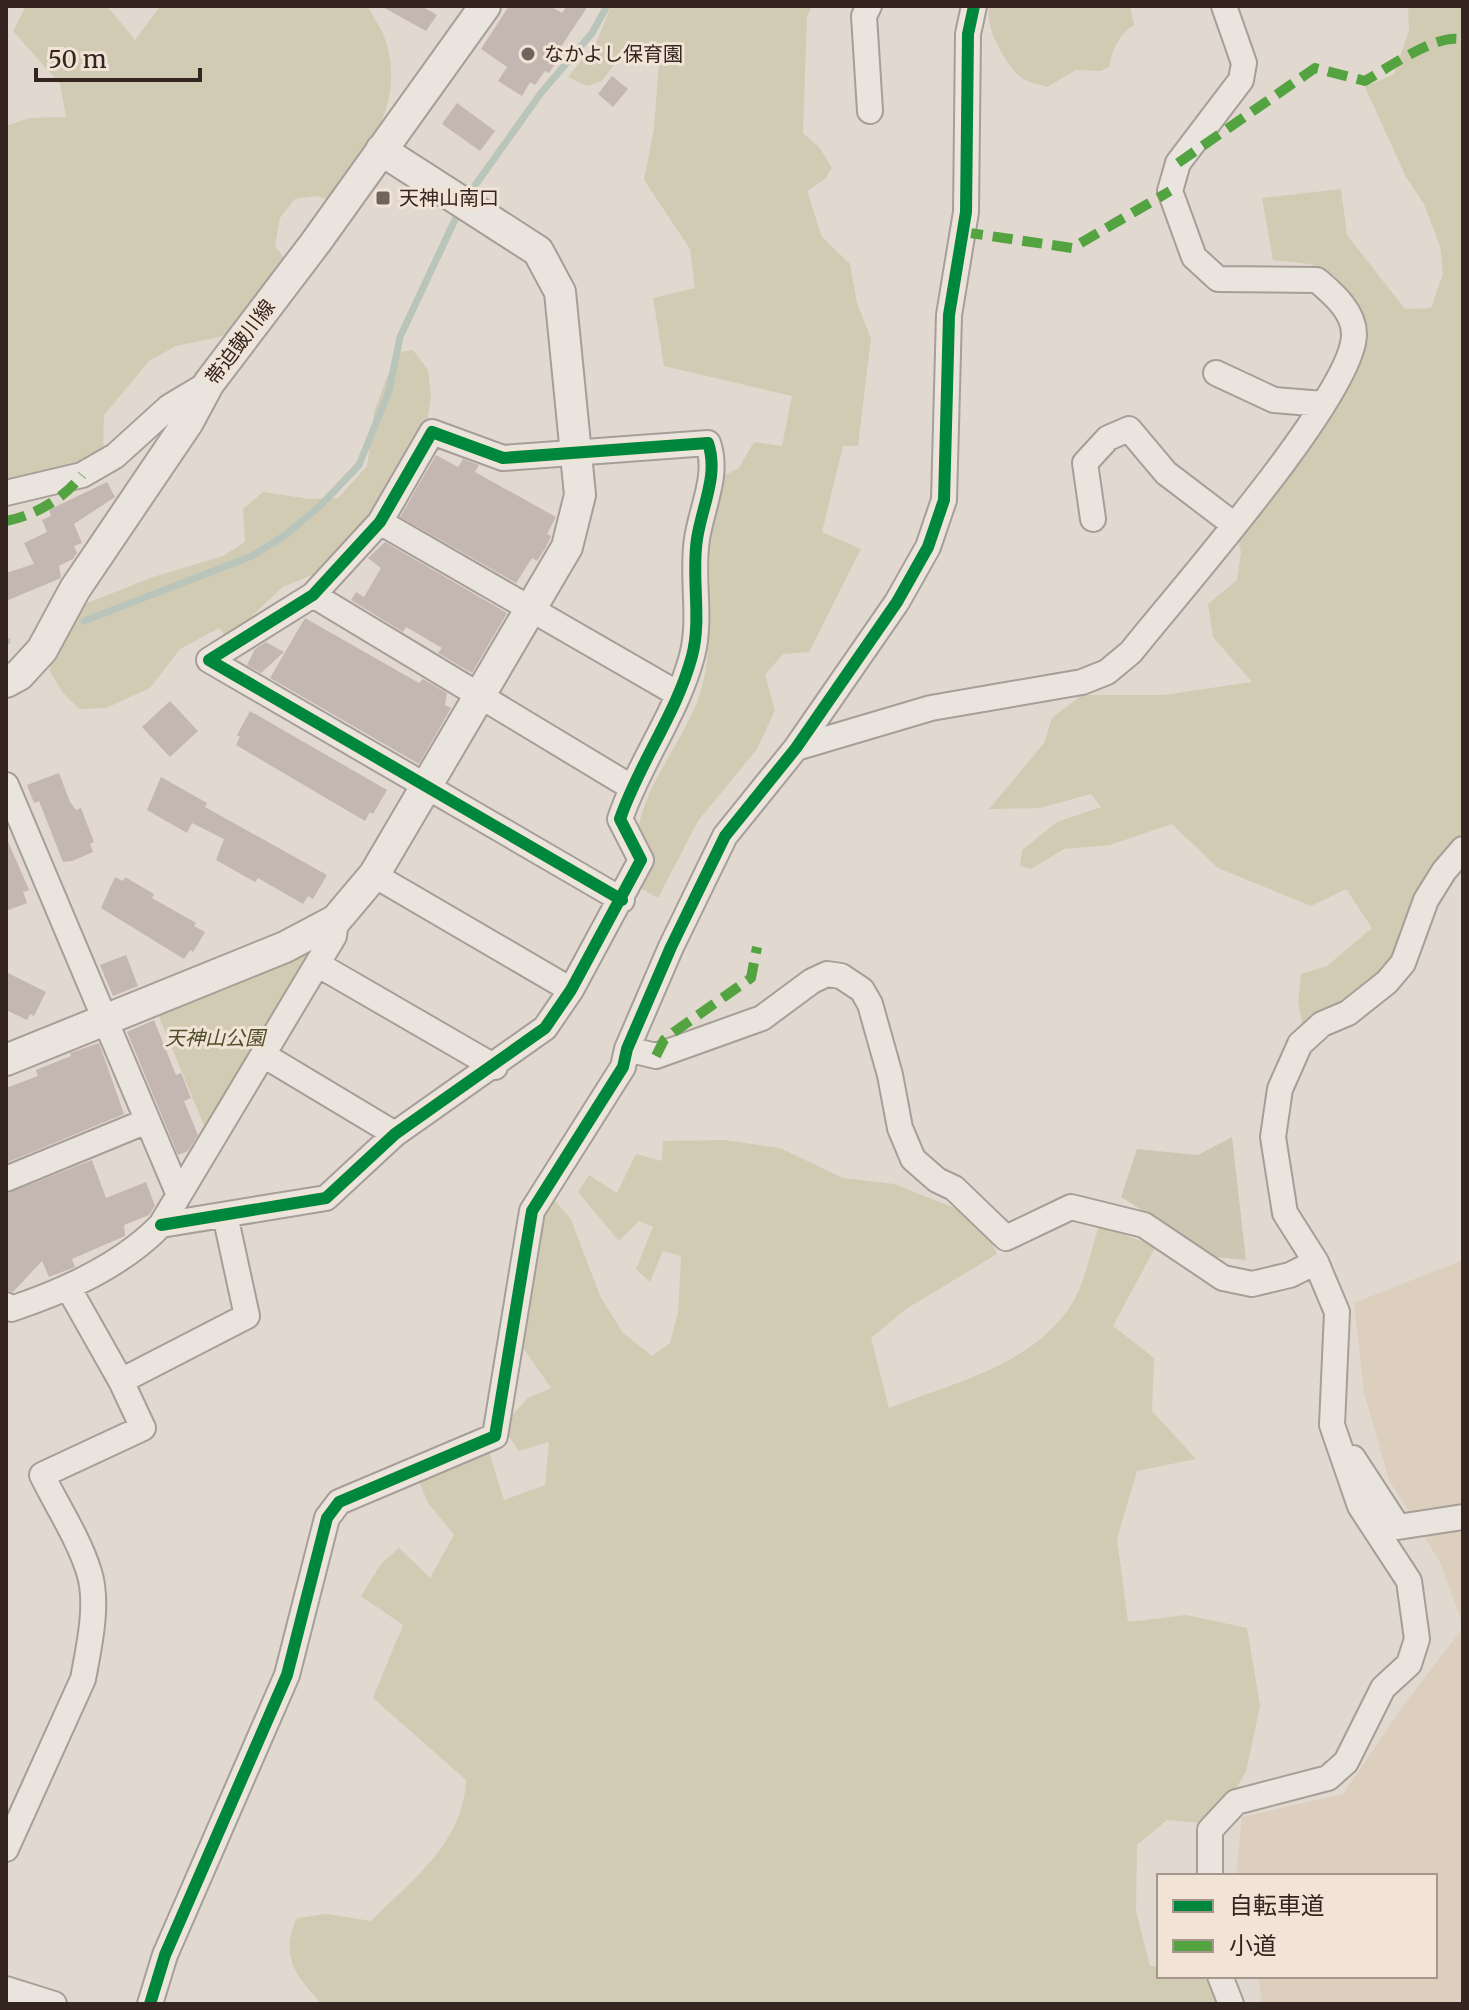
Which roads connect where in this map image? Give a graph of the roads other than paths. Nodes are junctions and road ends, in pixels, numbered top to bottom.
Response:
1 (485, 6) edge
2 (869, 6) edge
3 (974, 6) edge
4 (1224, 6) edge
5 (870, 111) dead end
6 (381, 150) junction
7 (1216, 373) dead end
8 (209, 383) junction
9 (1323, 404) junction
10 (577, 451) junction
11 (6, 493) edge
12 (1093, 519) dead end
13 (380, 522) junction
14 (1233, 524) junction
15 (313, 595) junction
16 (532, 610) junction
17 (6, 682) edge
18 (678, 694) junction
19 (480, 697) junction
20 (796, 748) junction
21 (6, 785) edge
22 (631, 787) junction
23 (426, 788) junction
24 (1463, 849) edge
25 (374, 875) junction
26 (622, 900) junction
27 (336, 920) junction
28 (317, 964) junction
29 (571, 990) junction
30 (104, 1019) junction
31 (627, 1049) junction
32 (265, 1056) junction
33 (6, 1060) edge
34 (495, 1067) junction
35 (147, 1121) junction
36 (395, 1134) junction
37 (6, 1179) edge
38 (179, 1195) junction
39 (225, 1215) junction
40 (161, 1225) junction
41 (1316, 1262) junction
42 (69, 1289) junction
43 (6, 1305) edge
44 (121, 1381) junction
45 (1332, 1425) junction
46 (1463, 1517) edge
47 (1398, 1527) junction
48 (1409, 1581) junction
49 (6, 1849) edge
50 (1210, 1874) edge
51 (1221, 1978) edge
52 (6, 1989) edge
53 (54, 2004) edge
54 (150, 2004) edge
55 (1231, 2004) edge

1 - 6 street, 帯迫皷川線
2 - 5 street
3 - 20 street
4 - 9 street
6 - 8 street, 帯迫皷川線
6 - 10 street
7 - 9 street
8 - 11 street
8 - 17 street, 帯迫皷川線
9 - 14 street
10 - 13 street
10 - 16 street
10 - 18 street
12 - 14 street
13 - 15 street
13 - 16 street
14 - 20 street
15 - 19 street
15 - 23 street
16 - 18 street
16 - 19 street
18 - 22 street
19 - 22 street
19 - 23 street
20 - 31 street
21 - 30 street
22 - 26 street
23 - 25 street
23 - 26 street
24 - 41 street
25 - 27 street
25 - 29 street
26 - 29 street
27 - 28 street
27 - 30 street
28 - 32 street
28 - 34 street
29 - 34 street
30 - 33 street
30 - 35 street
31 - 41 street
31 - 54 street
32 - 36 street
32 - 38 street
34 - 36 street
35 - 37 street
35 - 38 street
36 - 39 street
38 - 40 street
39 - 40 street
39 - 44 street
40 - 42 street
41 - 45 street
42 - 43 street
42 - 44 street
44 - 49 street
45 - 47 street
45 - 48 street
46 - 47 street
47 - 48 street
48 - 50 street
51 - 55 street
52 - 53 street

